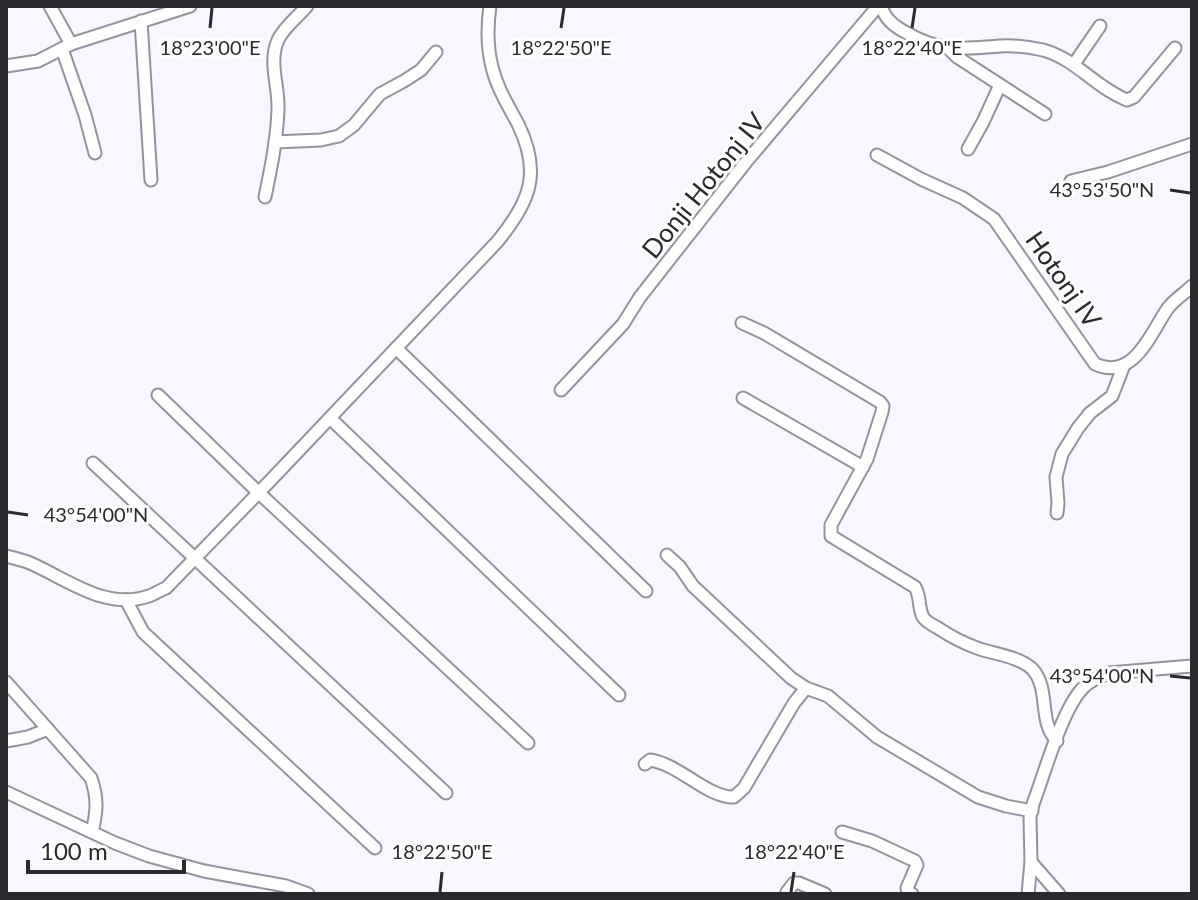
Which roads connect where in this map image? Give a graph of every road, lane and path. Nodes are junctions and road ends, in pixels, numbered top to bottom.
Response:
1 (50, 6) edge
2 (190, 6) edge
3 (307, 6) edge
4 (490, 6) edge
5 (879, 6) edge
6 (141, 21) junction
7 (1100, 26) dead end
8 (66, 46) junction
9 (947, 47) junction
10 (1175, 48) dead end
11 (436, 52) dead end
12 (1074, 64) junction
13 (6, 66) edge
14 (1000, 85) junction
15 (1045, 114) dead end
16 (275, 142) junction
17 (1192, 144) edge
18 (968, 149) dead end
19 (95, 153) dead end
20 (877, 155) dead end
21 (151, 180) dead end
22 (1071, 181) dead end
23 (265, 197) dead end
24 (1192, 286) edge
25 (742, 323) dead end
26 (396, 348) junction
27 (1124, 365) junction
28 (561, 390) dead end
29 (158, 395) dead end
30 (743, 398) dead end
31 (330, 418) junction
32 (93, 463) dead end
33 (863, 467) junction
34 (259, 493) junction
35 (1057, 513) dead end
36 (667, 555) dead end
37 (6, 556) edge
38 (195, 559) junction
39 (646, 591) dead end
40 (126, 600) junction
41 (1192, 666) edge
42 (6, 682) edge
43 (806, 688) junction
44 (619, 695) dead end
45 (48, 729) junction
46 (6, 741) edge
47 (1057, 741) junction
48 (528, 743) dead end
49 (645, 764) dead end
50 (6, 792) edge
51 (446, 793) dead end
52 (1032, 811) junction
53 (92, 832) junction
54 (842, 832) dead end
55 (375, 848) dead end
56 (1031, 862) junction
57 (787, 892) dead end
58 (308, 894) edge
59 (825, 894) edge
60 (912, 894) edge
61 (1028, 894) edge
62 (1059, 894) edge

1 - 8 street
2 - 6 street
3 - 16 street
4 - 26 street
5 - 9 street, Donji Hotonj IV
5 - 28 street, Donji Hotonj IV
6 - 8 street
6 - 21 street
7 - 12 street
8 - 13 street
8 - 19 street
9 - 12 street, Donji Hotonj IV
9 - 14 street, Donji Hotonj IV
10 - 12 street, Donji Hotonj IV
11 - 16 street
14 - 15 street, Donji Hotonj IV
14 - 18 street
16 - 23 street
17 - 22 street
20 - 27 street, Hotonj IV
24 - 27 street
25 - 33 street
26 - 31 street
26 - 39 street
27 - 35 street
29 - 34 street
30 - 33 street
31 - 34 street
31 - 44 street
32 - 38 street
33 - 47 street
34 - 38 street
34 - 48 street
36 - 43 street
37 - 40 street
38 - 40 street
38 - 51 street
40 - 55 street
41 - 47 street
42 - 45 street
43 - 49 street
43 - 52 street
45 - 46 street
45 - 53 street
47 - 52 street
50 - 53 street
52 - 56 street
53 - 58 street
54 - 60 street
56 - 61 street
56 - 62 street
57 - 59 street

